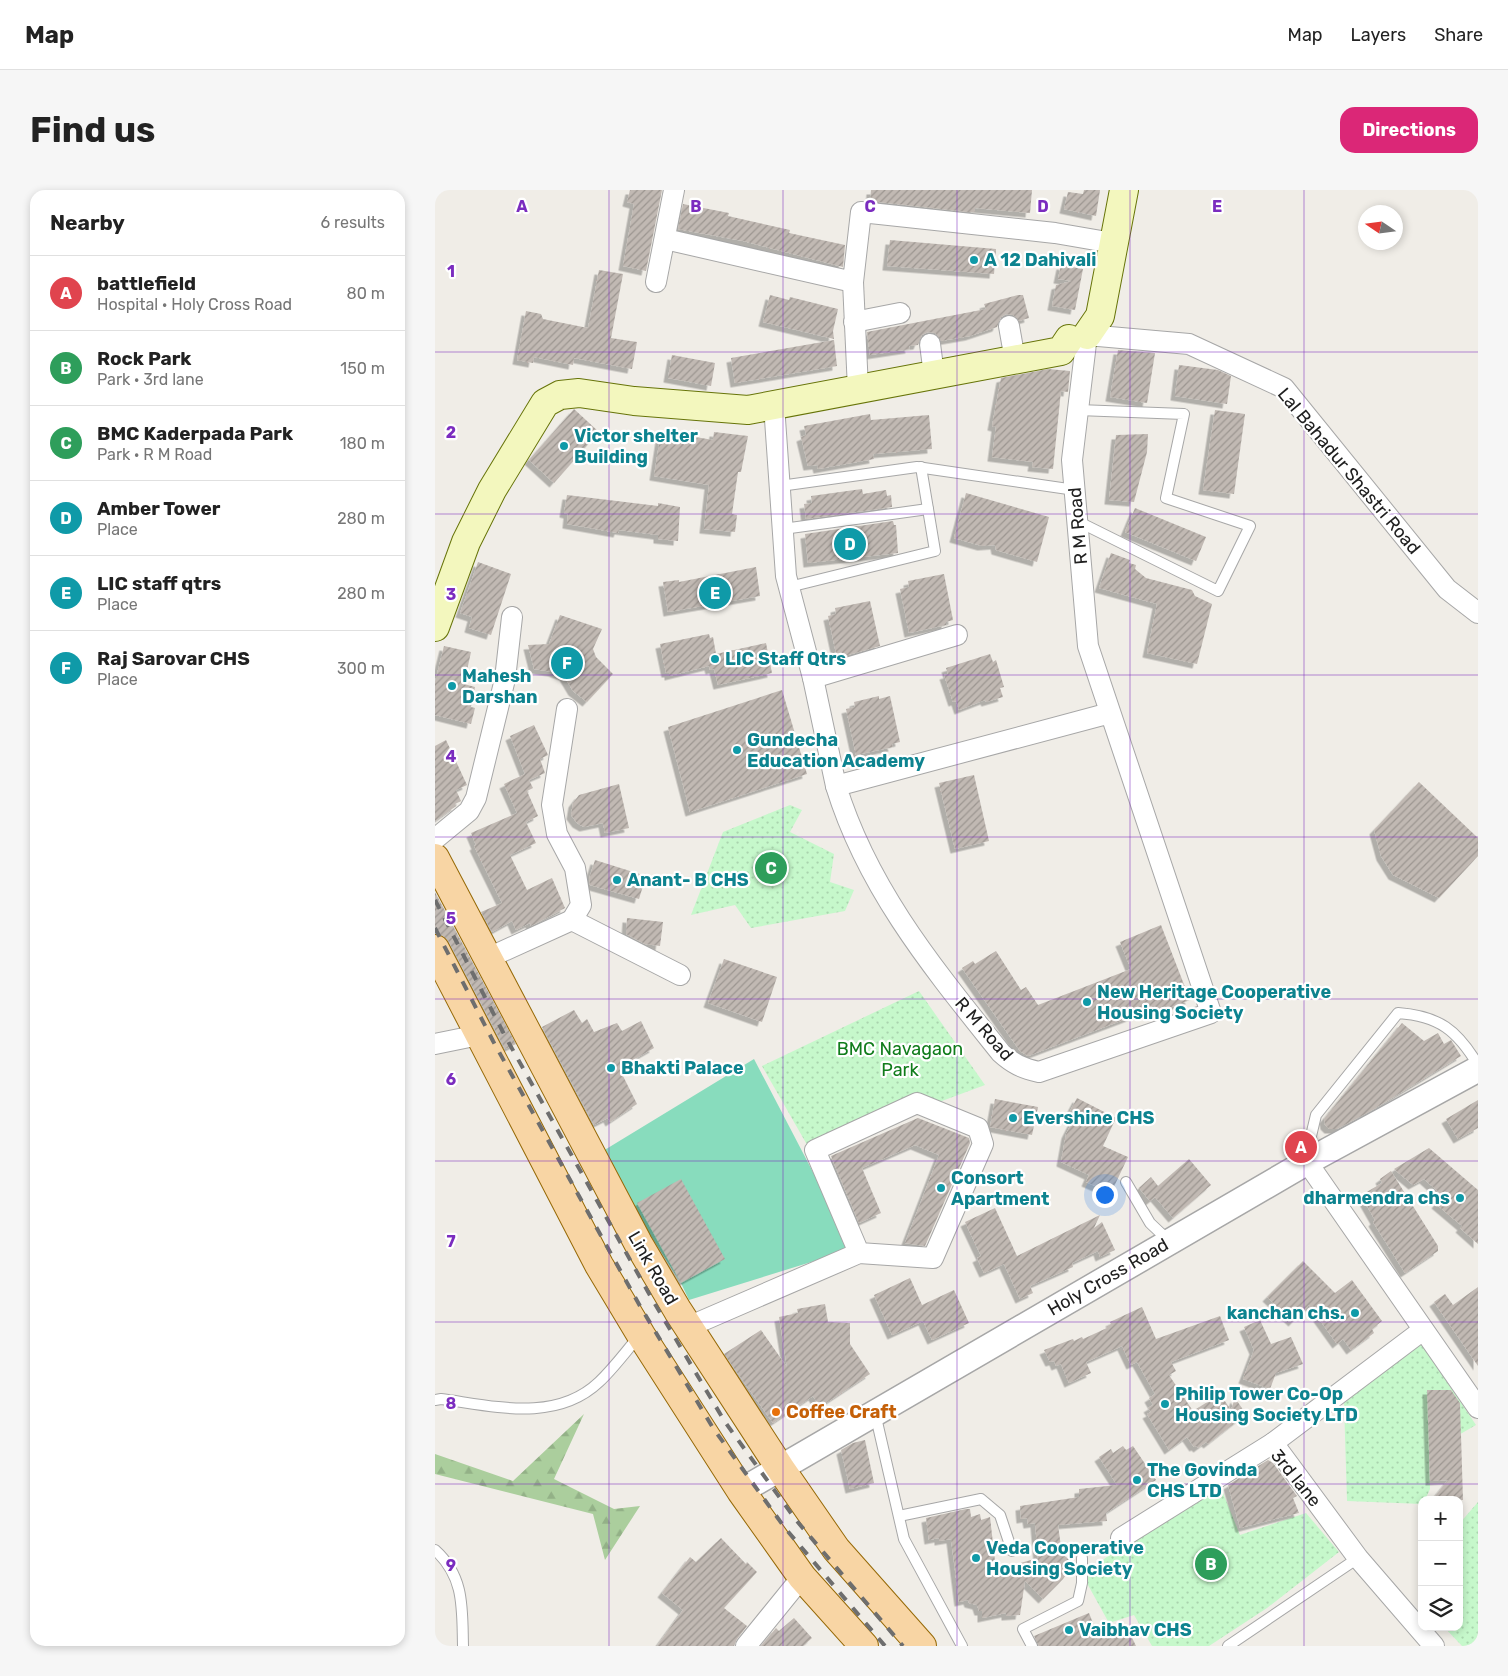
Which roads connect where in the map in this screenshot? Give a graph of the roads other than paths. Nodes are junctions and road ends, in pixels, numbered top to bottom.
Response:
1 (674, 190) edge
2 (1110, 190) edge
3 (1124, 190) edge
4 (665, 239) junction
5 (1108, 241) junction
6 (656, 282) dead end
7 (853, 282) junction
8 (900, 313) dead end
9 (855, 322) junction
10 (1078, 337) junction
11 (857, 382) junction
12 (774, 405) junction
13 (1079, 410) junction
14 (921, 467) junction
15 (780, 486) junction
16 (1075, 490) junction
17 (928, 510) junction
18 (1077, 521) junction
19 (783, 529) junction
20 (435, 573) edge
21 (789, 587) junction
22 (1478, 613) edge
23 (512, 617) dead end
24 (435, 627) edge
25 (957, 635) dead end
26 (813, 678) junction
27 (567, 709) dead end
28 (1110, 713) junction
29 (836, 786) junction
30 (435, 838) edge
31 (435, 858) edge
32 (572, 920) junction
33 (435, 949) edge
34 (489, 958) junction
35 (680, 974) dead end
36 (479, 1035) junction
37 (435, 1044) edge
38 (1478, 1065) edge
39 (1478, 1069) edge
40 (1310, 1160) junction
41 (1126, 1182) dead end
42 (1169, 1241) junction
43 (859, 1253) junction
44 (688, 1327) junction
45 (1423, 1330) junction
46 (641, 1335) junction
47 (435, 1400) edge
48 (1478, 1408) edge
49 (875, 1413) junction
50 (1273, 1444) junction
51 (779, 1468) junction
52 (741, 1491) junction
53 (899, 1516) junction
54 (1121, 1538) dead end
55 (435, 1550) edge
56 (1012, 1551) dead end
57 (1083, 1558) dead end
58 (1358, 1558) junction
59 (802, 1576) junction
60 (463, 1646) edge
61 (746, 1646) edge
62 (864, 1646) edge
63 (922, 1646) edge
64 (962, 1646) edge
65 (1032, 1646) edge
66 (1228, 1646) edge
67 (1433, 1646) edge

1 - 4 street
2 - 5 main road, R M Road
3 - 5 main road, R M Road
4 - 6 street
4 - 7 street
5 - 7 street
5 - 10 main road, R M Road
7 - 9 street
8 - 9 street
9 - 11 street
10 - 11 main road
10 - 13 street, R M Road
10 - 22 street, Lal Bahadur Shastri Road
11 - 12 main road
11 - 20 main road
12 - 15 street
12 - 24 main road
13 - 16 street, R M Road
13 - 18 lane
14 - 15 lane
14 - 16 lane
14 - 17 lane
15 - 19 street
16 - 18 street, R M Road
17 - 19 lane
17 - 21 lane
18 - 28 street, R M Road
19 - 21 street
21 - 26 street
23 - 30 street
25 - 26 street
26 - 29 street
27 - 32 street
28 - 29 street
28 - 29 street, R M Road
31 - 34 main road, Link Road
32 - 34 street
32 - 35 street
33 - 36 main road
34 - 44 main road, Link Road
36 - 37 street
36 - 46 main road
38 - 40 lane
39 - 40 street, Holy Cross Road
40 - 42 street, Holy Cross Road
40 - 45 street
41 - 42 lane
42 - 49 street, Holy Cross Road
43 - 43 street
43 - 44 street
44 - 51 main road, Link Road
45 - 48 street
45 - 50 street
46 - 47 lane
46 - 52 main road
49 - 51 street, Holy Cross Road
49 - 53 lane
50 - 54 street, 3rd lane
50 - 58 street, 3rd lane
51 - 52 street, Holy Cross Road
51 - 63 main road, Link Road
52 - 59 main road
53 - 56 lane
53 - 64 lane
55 - 60 lane
57 - 65 lane
58 - 66 lane
58 - 67 street, 3rd lane
59 - 61 street
59 - 62 main road

